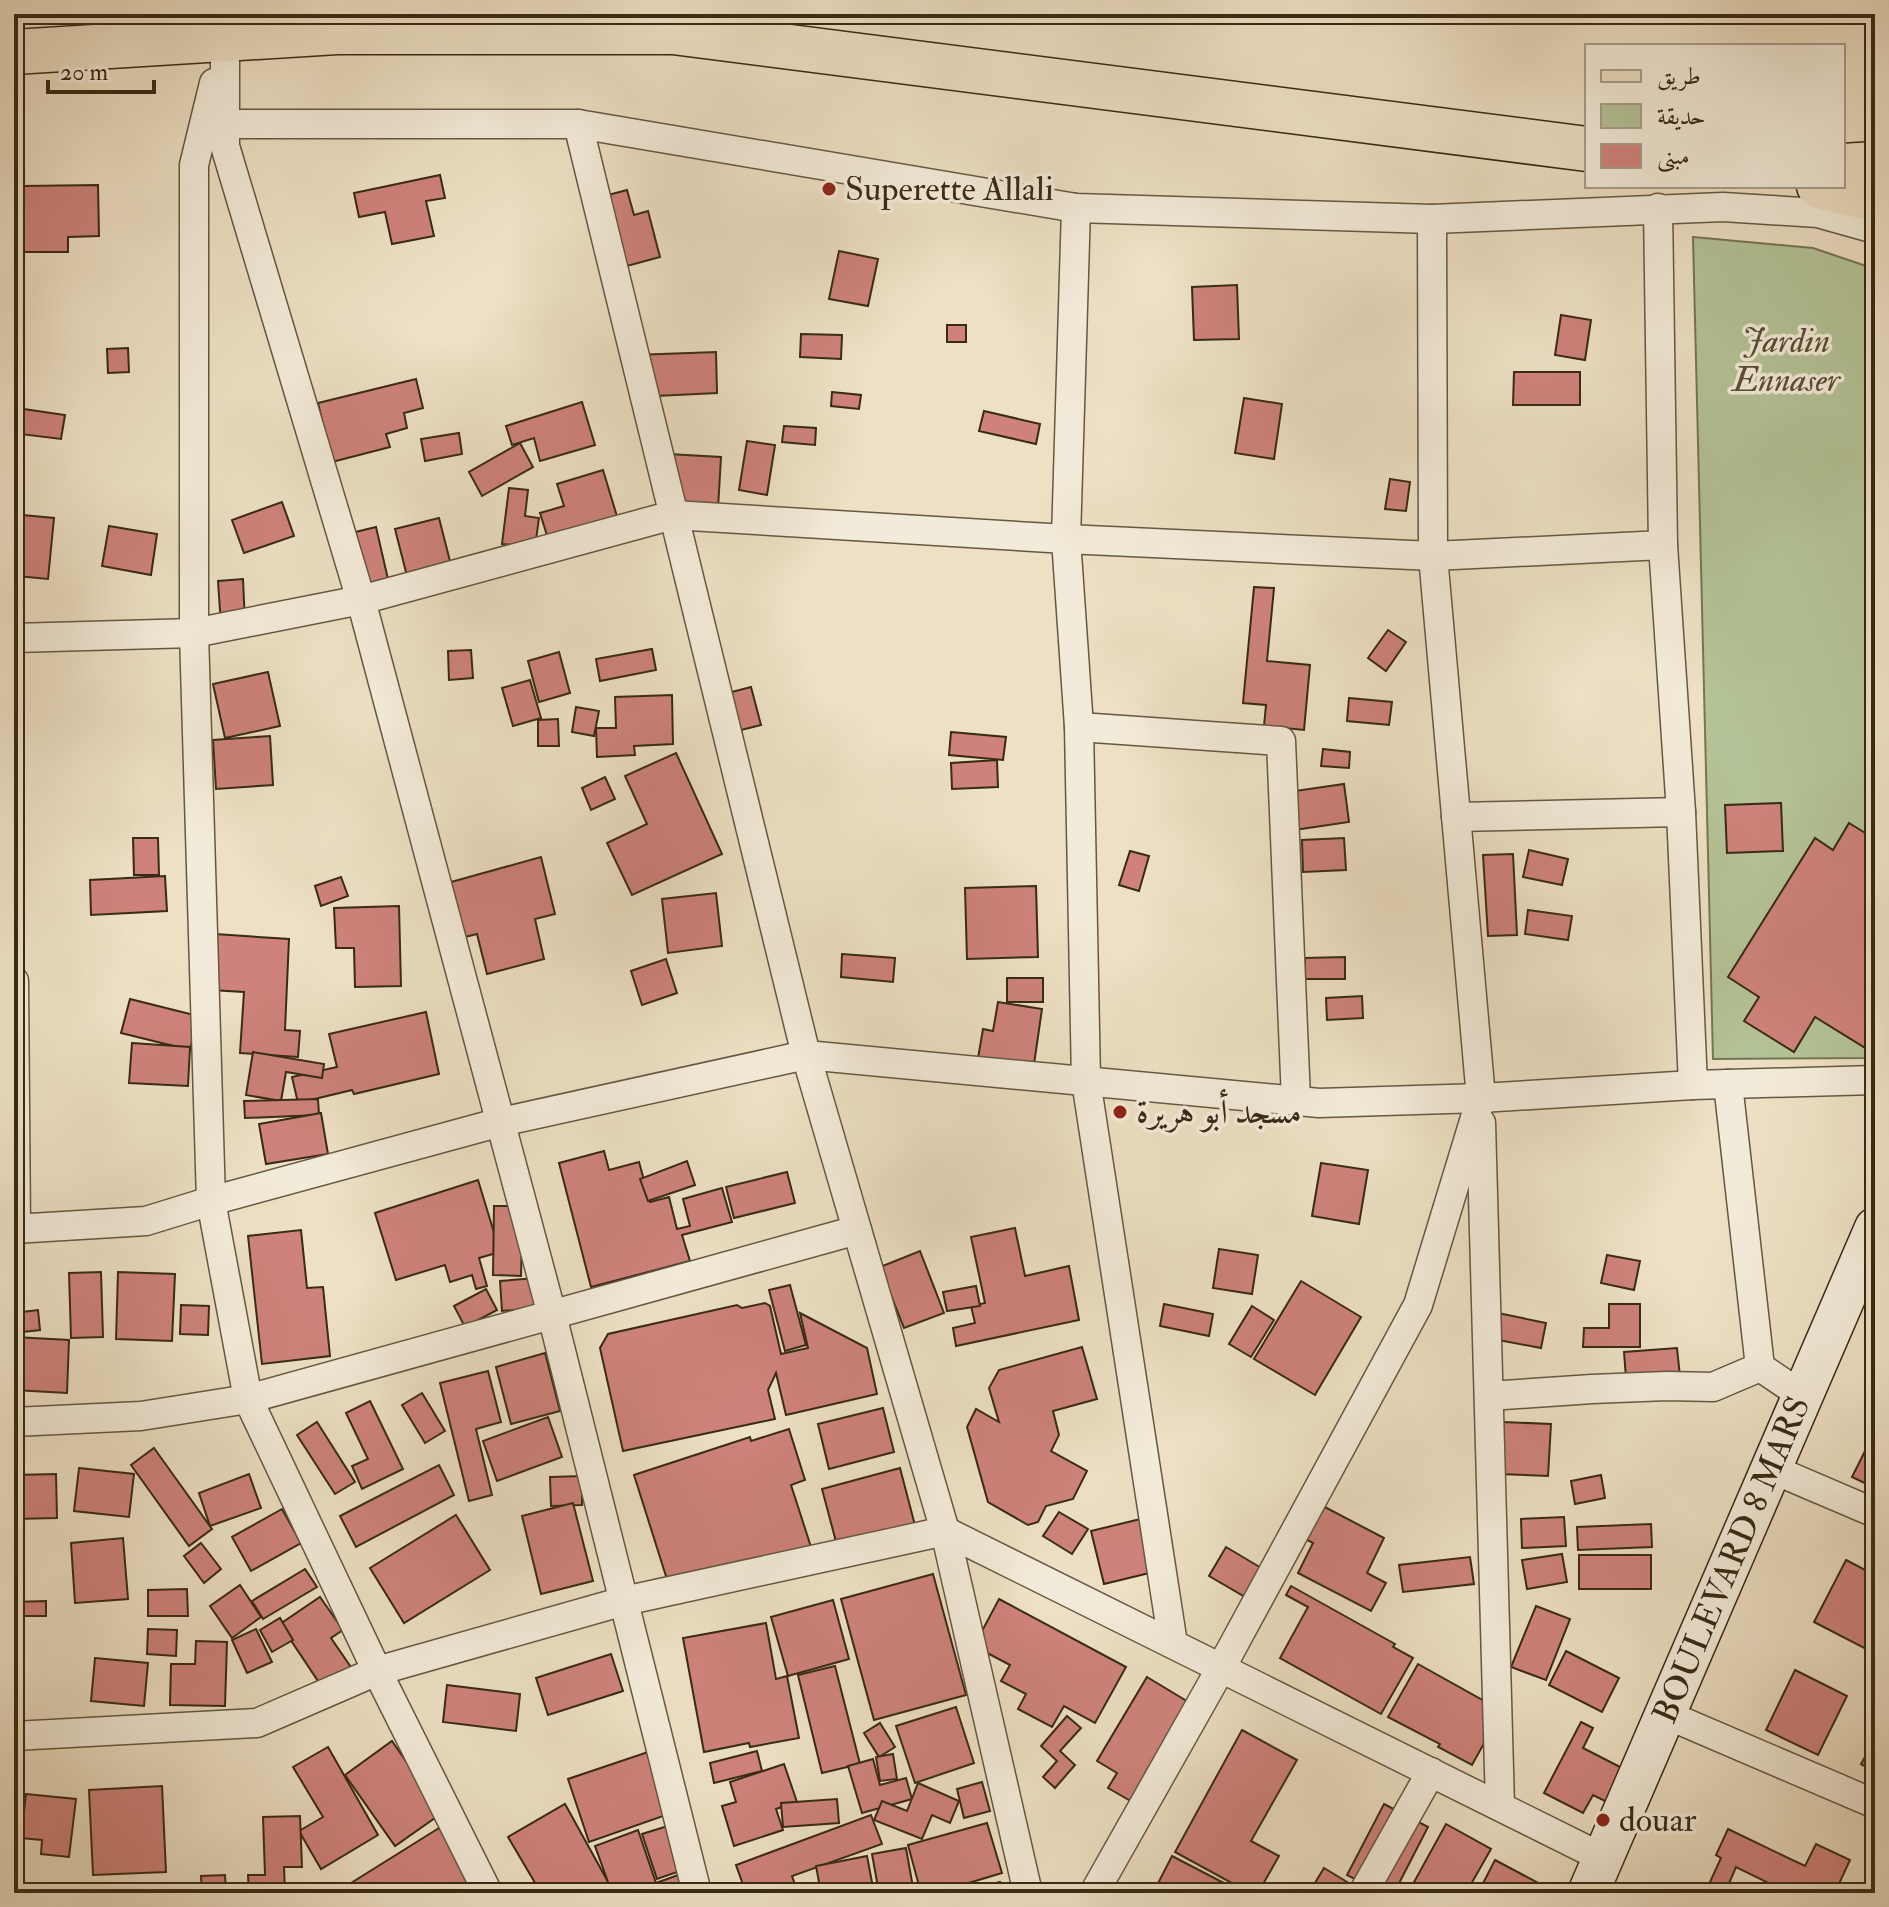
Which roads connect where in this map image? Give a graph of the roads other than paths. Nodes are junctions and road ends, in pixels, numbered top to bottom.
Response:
1 (225, 39) junction
2 (14, 52) edge
3 (225, 124) junction
4 (578, 124) junction
5 (1585, 149) edge
6 (1875, 164) edge
7 (1845, 166) edge
8 (1827, 188) edge
9 (1875, 200) edge
10 (1076, 208) junction
11 (1658, 208) junction
12 (1432, 219) junction
13 (1875, 229) edge
14 (673, 515) junction
15 (1066, 539) junction
16 (1663, 545) junction
17 (1433, 556) junction
18 (361, 600) junction
19 (194, 633) junction
20 (14, 638) edge
21 (1079, 727) junction
22 (1681, 812) junction
23 (1456, 817) junction
24 (14, 981) edge
25 (806, 1055) junction
26 (1875, 1080) edge
27 (1086, 1081) junction
28 (1728, 1084) junction
29 (1693, 1085) junction
30 (1481, 1098) junction
31 (1296, 1100) junction
32 (501, 1122) junction
33 (211, 1201) junction
34 (1875, 1228) edge
35 (15, 1229) edge
36 (857, 1230) junction
37 (552, 1315) junction
38 (1760, 1367) junction
39 (1489, 1396) junction
40 (1803, 1396) junction
41 (248, 1399) junction
42 (14, 1422) edge
43 (1772, 1469) junction
44 (1875, 1513) edge
45 (945, 1531) junction
46 (624, 1601) junction
47 (1173, 1644) junction
48 (1221, 1668) junction
49 (377, 1671) junction
50 (1665, 1714) junction
51 (14, 1736) edge
52 (1431, 1772) junction
53 (1875, 1804) edge
54 (1500, 1806) junction
55 (1596, 1875) edge
56 (488, 1893) edge
57 (697, 1893) edge
58 (1028, 1893) edge
59 (1094, 1893) edge
60 (1363, 1893) edge

1 - 2 main road
1 - 3 street
1 - 5 main road
1 - 19 street
3 - 4 street
3 - 18 street
4 - 10 street
4 - 14 street
6 - 7 main road
8 - 9 main road
10 - 12 street
10 - 15 street
11 - 12 street
11 - 13 street
11 - 16 street
12 - 17 street
14 - 15 street
14 - 18 street
14 - 25 street
15 - 17 street
15 - 21 street
16 - 17 street
16 - 22 street
17 - 23 street
18 - 19 street
18 - 32 street
19 - 20 street
19 - 33 street
21 - 27 street
21 - 31 street
22 - 23 street
22 - 29 street
23 - 30 street
24 - 35 street
25 - 27 street
25 - 32 street
25 - 36 street
26 - 28 street
27 - 31 street
27 - 47 street
28 - 29 street
28 - 38 street
29 - 30 street
30 - 31 street
30 - 39 street
30 - 48 street
32 - 33 street
32 - 37 street
33 - 35 street
33 - 41 street
34 - 40 main road, BOULEVARD 8 MARS
36 - 37 street
36 - 45 street
37 - 41 street
37 - 46 street
38 - 39 street
38 - 40 street
39 - 54 street
40 - 43 main road, BOULEVARD 8 MARS
41 - 42 street
41 - 49 street
43 - 44 street
43 - 50 main road, BOULEVARD 8 MARS
45 - 46 street
45 - 47 street
45 - 58 street
46 - 49 street
46 - 57 street
47 - 48 street
48 - 52 street
48 - 59 street
49 - 51 street
49 - 56 street
50 - 53 street
50 - 55 main road, BOULEVARD 8 MARS
52 - 54 street
52 - 60 street
54 - 55 street

